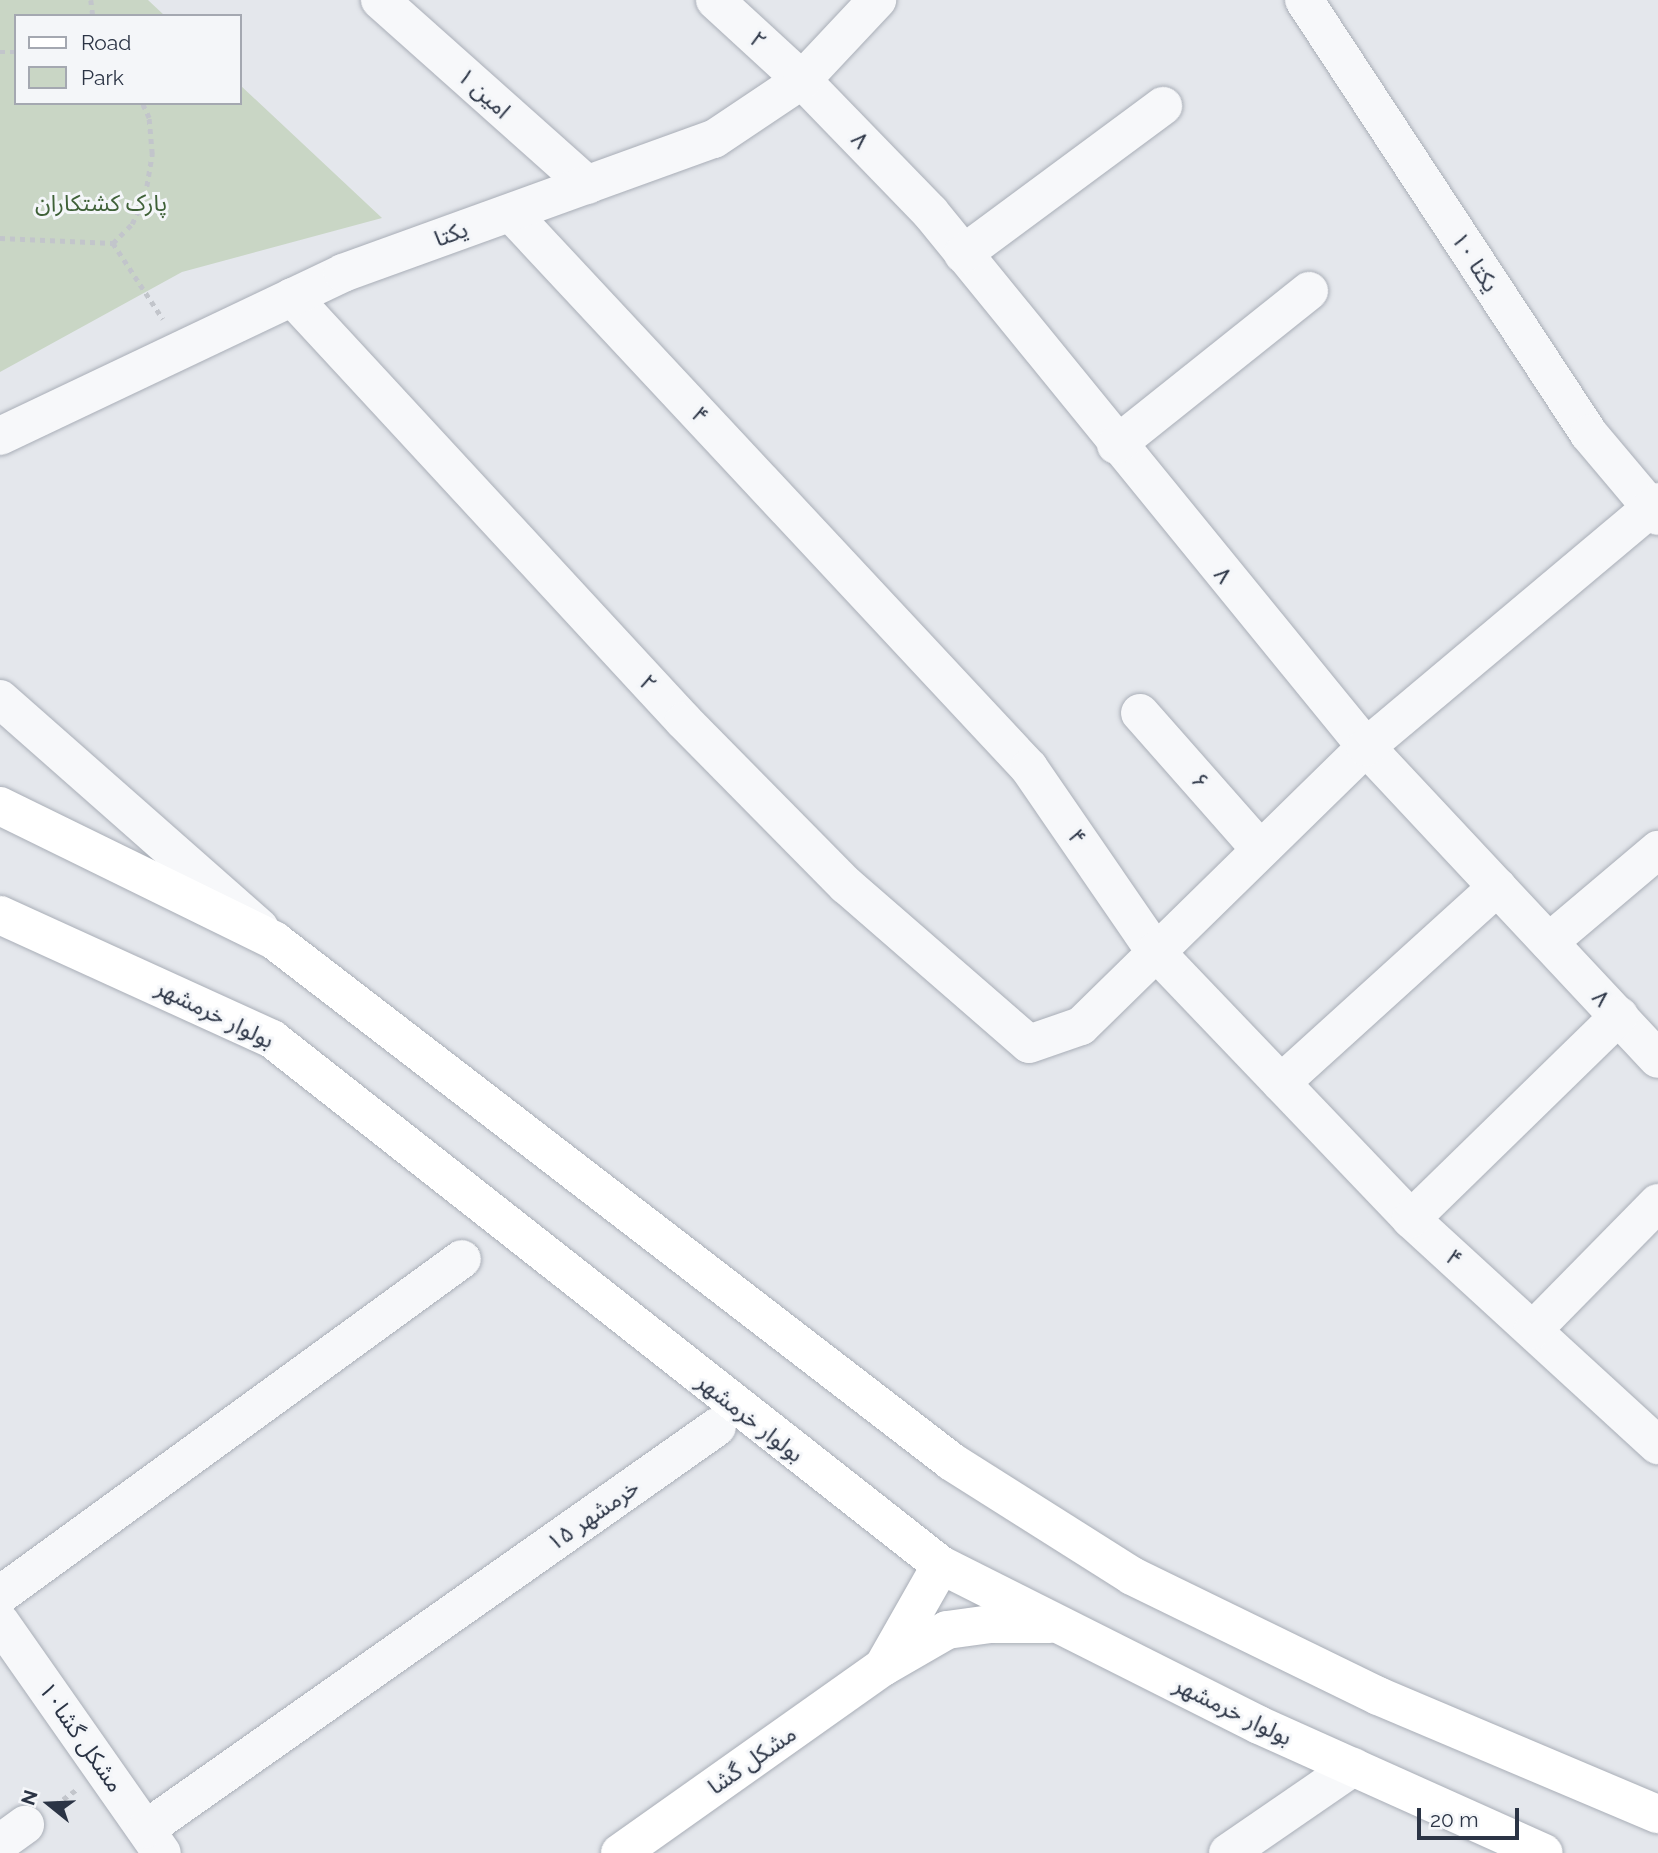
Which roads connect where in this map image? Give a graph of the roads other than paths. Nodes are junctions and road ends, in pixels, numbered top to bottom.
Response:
1 (380, 0) edge
2 (715, 0) edge
3 (877, 0) edge
4 (1304, 0) edge
5 (802, 80) junction
6 (1163, 106) dead end
7 (588, 185) junction
8 (511, 213) junction
9 (962, 254) junction
10 (1310, 292) dead end
11 (292, 297) junction
12 (0, 436) edge
13 (1116, 445) junction
14 (1655, 508) edge
15 (0, 699) edge
16 (1140, 713) dead end
17 (1366, 747) junction
18 (0, 806) edge
19 (1260, 849) junction
20 (1658, 850) edge
21 (1497, 887) junction
22 (0, 915) edge
23 (275, 941) junction
24 (1549, 942) junction
25 (1155, 951) junction
26 (1619, 1017) junction
27 (1658, 1059) edge
28 (1281, 1083) junction
29 (1658, 1203) edge
30 (1411, 1219) junction
31 (462, 1259) dead end
32 (1533, 1330) junction
33 (718, 1427) dead end
34 (1658, 1445) edge
35 (941, 1564) junction
36 (0, 1595) edge
37 (0, 1622) edge
38 (1059, 1624) junction
39 (883, 1667) junction
40 (1353, 1767) junction
41 (1658, 1814) edge
42 (154, 1841) edge
43 (620, 1853) edge
44 (1228, 1853) edge
45 (1544, 1853) edge

1 - 7 street, امین ۱
2 - 5 street, ۲
3 - 5 street, یکتا
4 - 14 street, ۱۰ یکتا
5 - 7 street, یکتا
5 - 9 street, ۸
6 - 9 street
7 - 8 street, یکتا
8 - 11 street, یکتا
8 - 25 street, ۴
9 - 13 street, ۸
10 - 13 street
11 - 12 street, یکتا
11 - 25 street, ۲
13 - 17 street, ۸
14 - 17 street
15 - 23 street
16 - 19 street, ۶
17 - 19 street
17 - 21 street, ۸
18 - 23 main road
19 - 25 street
20 - 24 street
21 - 24 street, ۸
21 - 28 street
22 - 35 main road, بولوار خرمشهر
23 - 41 main road
24 - 26 street, ۸
25 - 28 street, ۴
26 - 27 street, ۸
26 - 30 street
28 - 30 street, ۴
29 - 32 street
30 - 32 street, ۴
31 - 36 street
32 - 34 street, ۴
33 - 42 street, ۱۵ خرمشهر
35 - 38 main road, بولوار خرمشهر
35 - 39 main road
37 - 42 street, مشکل گشا۱۰
38 - 39 main road, مشکل گشا
38 - 40 main road, بولوار خرمشهر
39 - 43 main road, مشکل گشا
40 - 44 street
40 - 45 main road, بولوار خرمشهر

